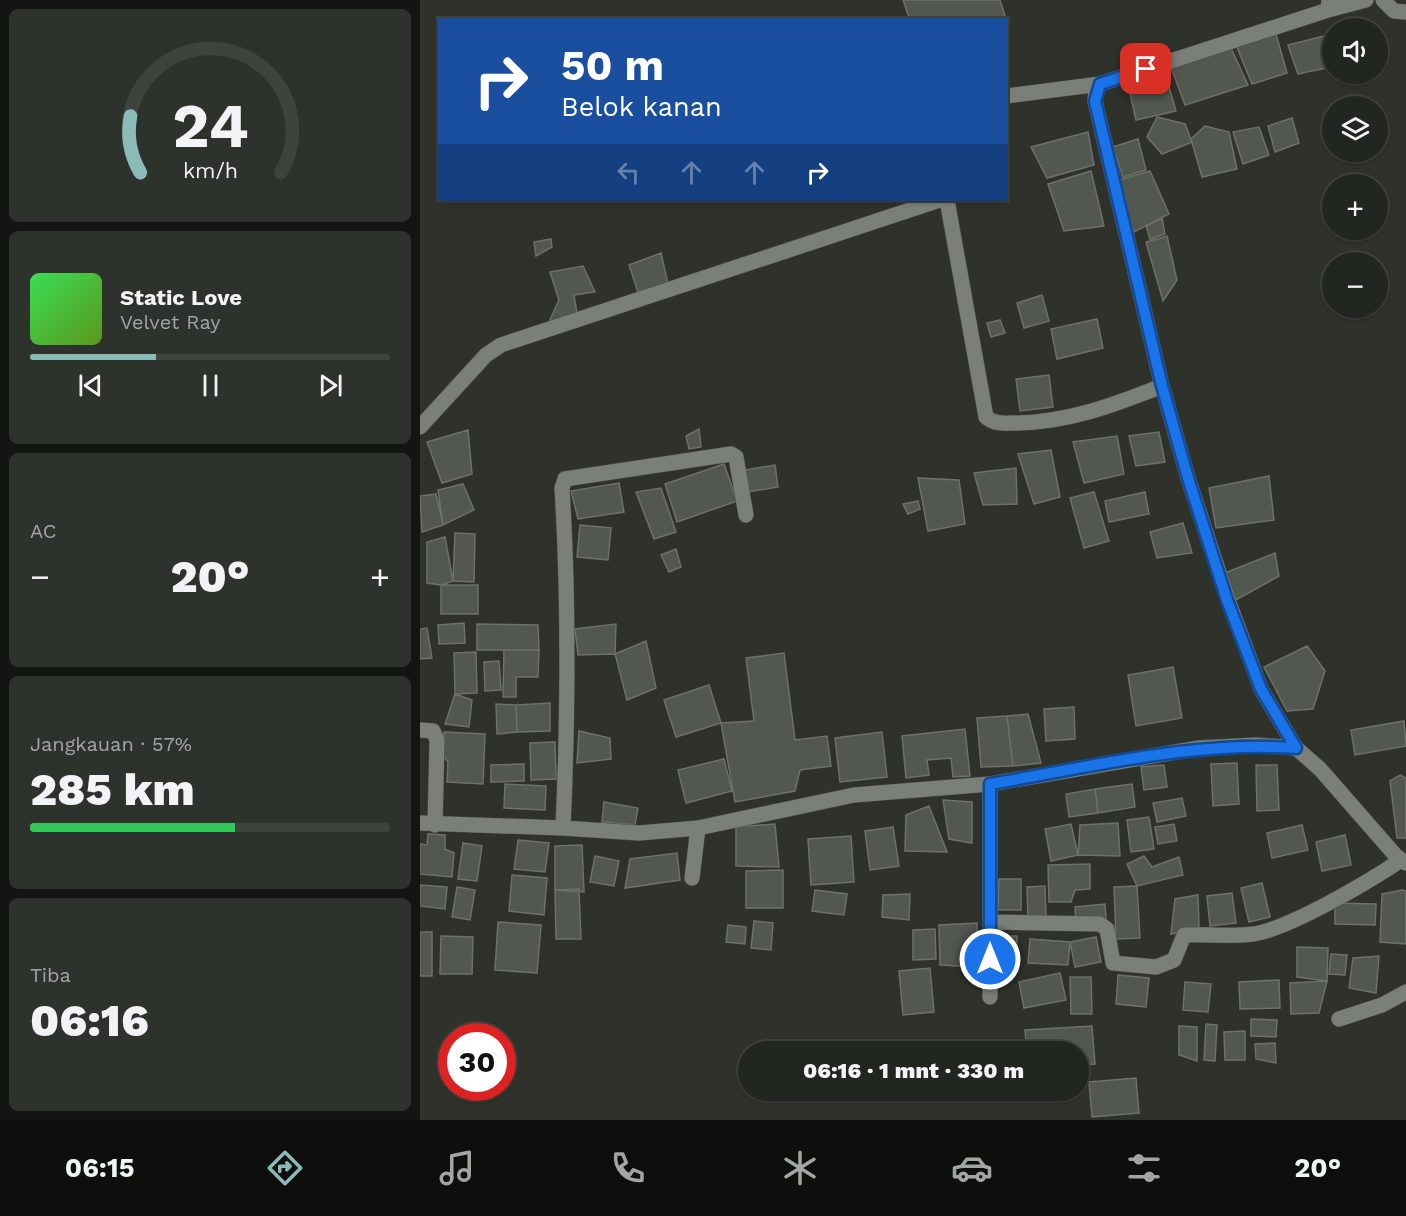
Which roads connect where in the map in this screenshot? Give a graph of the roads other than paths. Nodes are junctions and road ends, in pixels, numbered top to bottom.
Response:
1 (1366, 0) edge
2 (1383, 0) edge
3 (1329, 5) edge
4 (1406, 12) edge
5 (1100, 84) junction
6 (1008, 96) edge
7 (937, 201) edge
8 (947, 201) edge
9 (1162, 386) junction
10 (420, 427) edge
11 (746, 515) dead end
12 (420, 730) edge
13 (1296, 748) junction
14 (990, 784) junction
15 (428, 824) edge
16 (562, 828) junction
17 (698, 828) junction
18 (1404, 861) edge
19 (692, 878) dead end
20 (990, 922) junction
21 (1406, 992) edge
22 (990, 997) dead end
23 (1339, 1019) dead end

1 - 3 street
2 - 4 street
3 - 5 street
5 - 6 street
5 - 9 street
7 - 10 street
8 - 9 street
9 - 13 street
11 - 16 street
12 - 15 street
13 - 14 street
13 - 18 street
14 - 17 street
14 - 20 street
15 - 16 street
16 - 17 street
17 - 19 street
18 - 20 street
20 - 22 street
21 - 23 street

